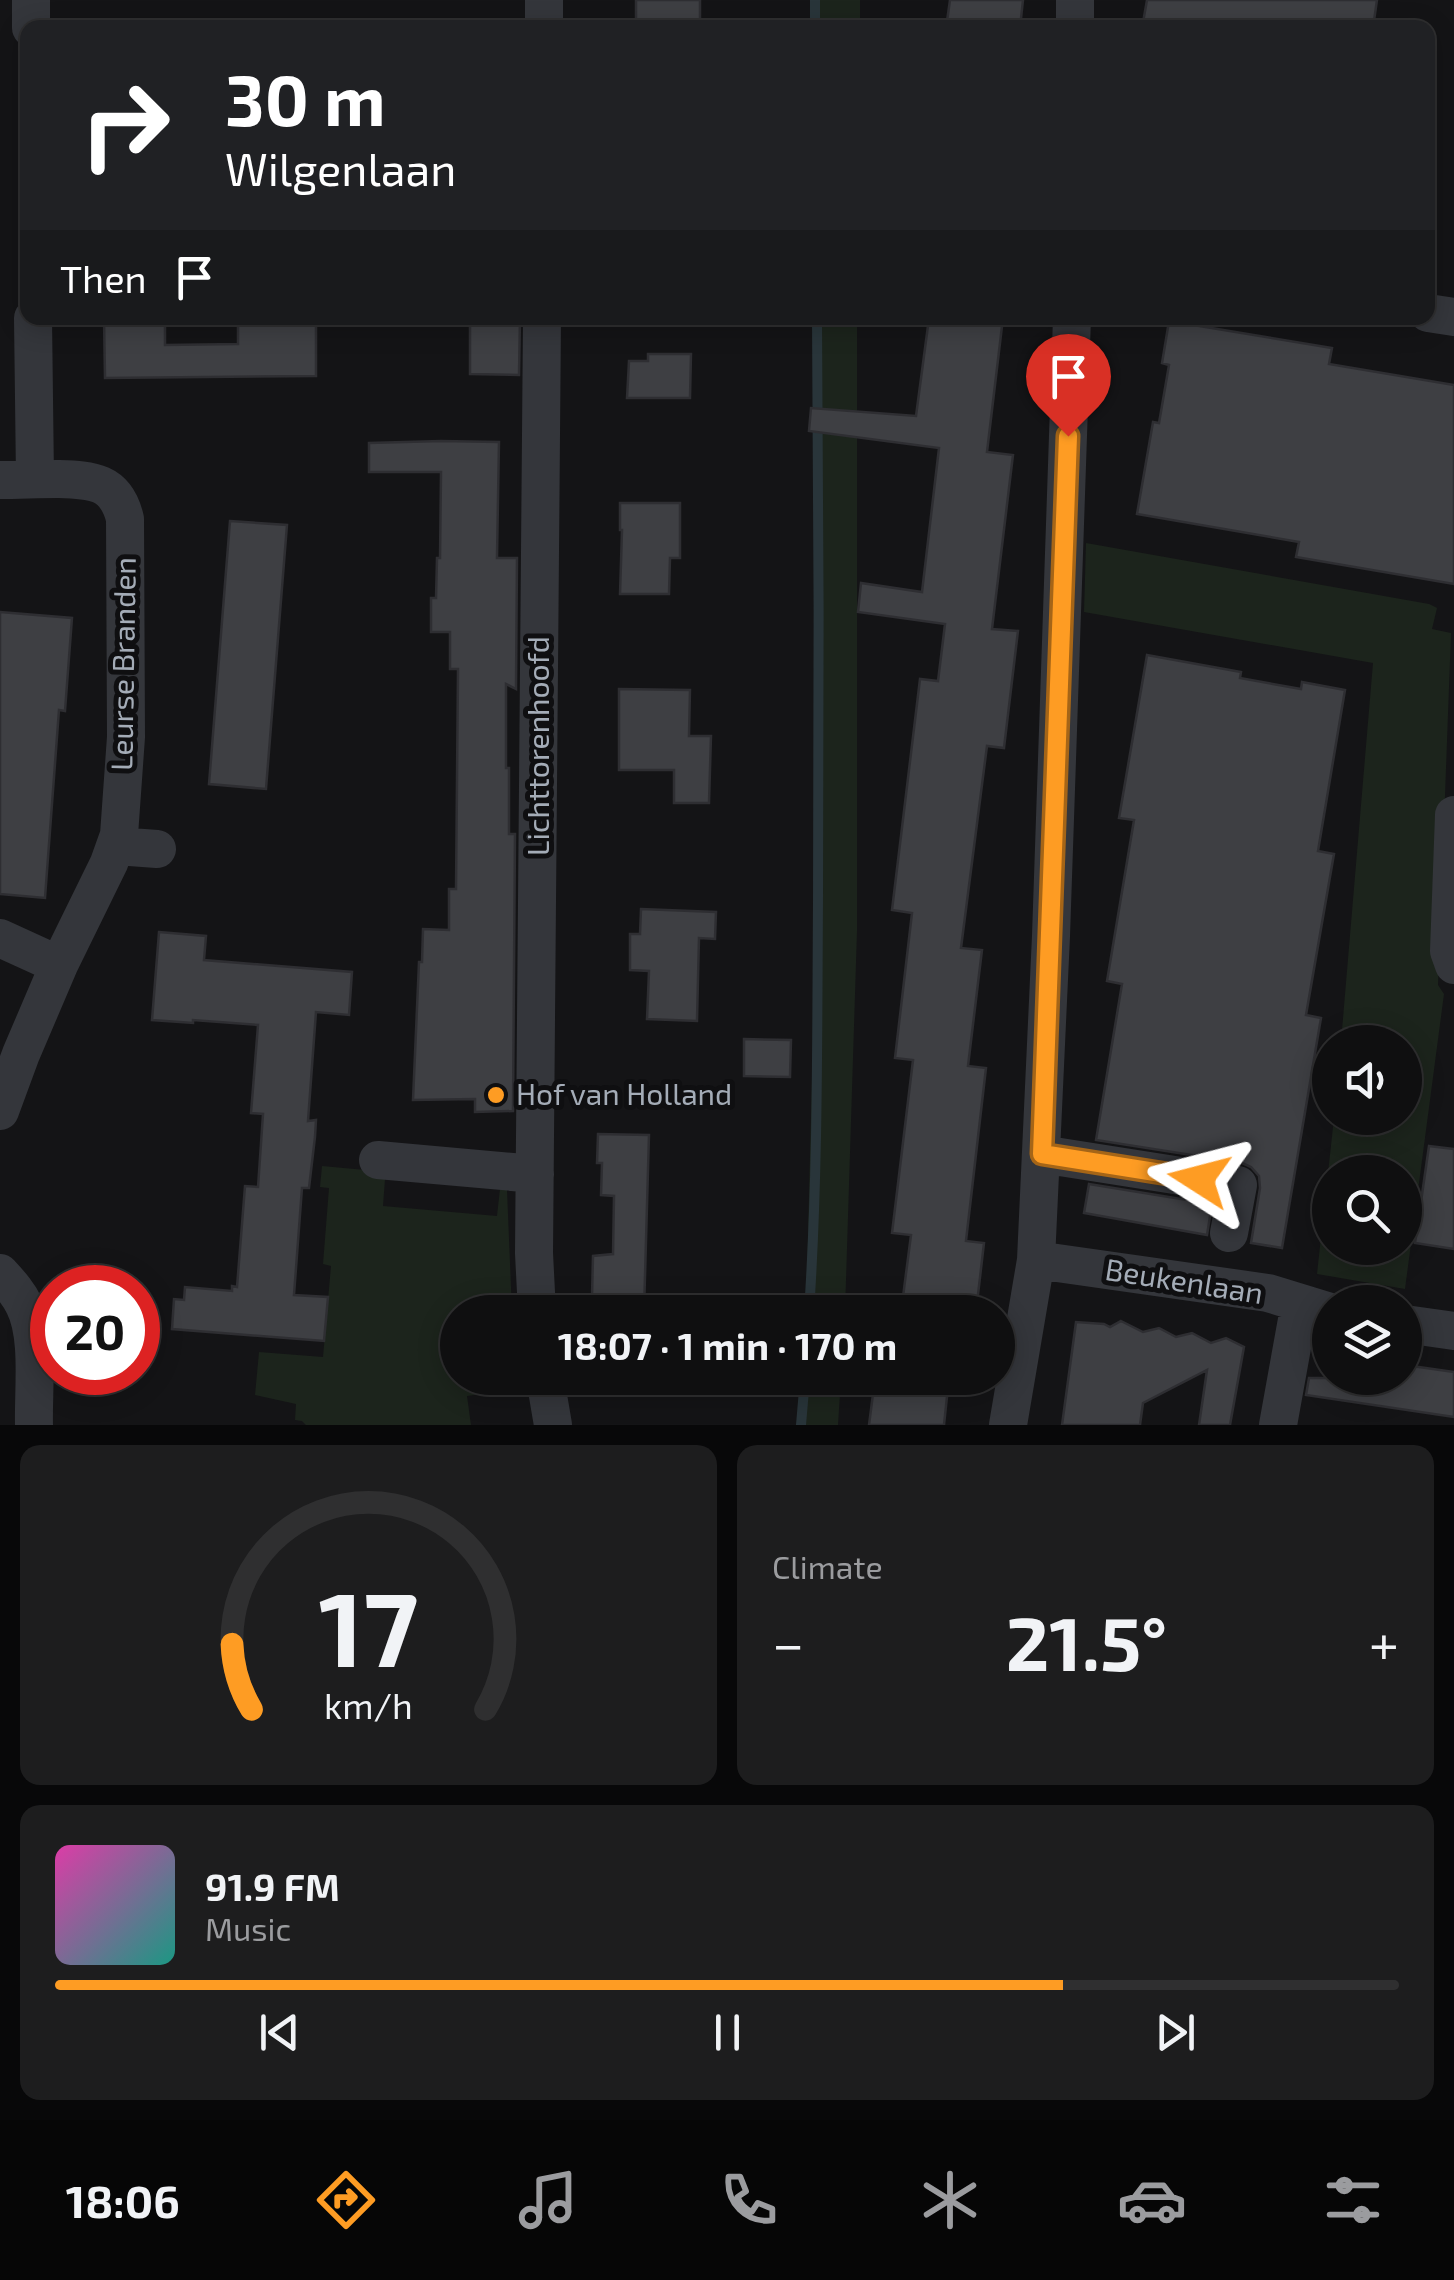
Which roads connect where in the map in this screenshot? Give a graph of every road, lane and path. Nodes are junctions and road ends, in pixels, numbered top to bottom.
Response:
1 (33, 325) edge
2 (542, 325) edge
3 (1072, 325) edge
4 (18, 480) edge
5 (1454, 815) edge
6 (116, 846) junction
7 (157, 849) dead end
8 (0, 938) edge
9 (59, 965) junction
10 (1454, 965) edge
11 (0, 1111) edge
12 (1042, 1154) junction
13 (378, 1160) dead end
14 (536, 1174) junction
15 (1229, 1233) dead end
16 (1036, 1260) junction
17 (0, 1272) edge
18 (536, 1295) edge
19 (1312, 1307) edge
20 (1312, 1317) edge
21 (1422, 1326) edge
22 (1454, 1331) edge
23 (548, 1395) edge
24 (34, 1425) edge
25 (553, 1425) edge
26 (1008, 1425) edge
27 (1278, 1425) edge

1 - 4 street
2 - 14 street, Lichttorenhoofd
3 - 12 street
4 - 6 street, Leurse Branden
5 - 10 street
6 - 7 street
6 - 9 street, Leurse Branden
8 - 9 street
9 - 11 street, Leurse Branden
12 - 15 street
12 - 16 street
13 - 14 street
14 - 18 street, Lichttorenhoofd
16 - 19 street, Beukenlaan
16 - 26 street
17 - 24 street
20 - 27 street
21 - 22 street
23 - 25 street

